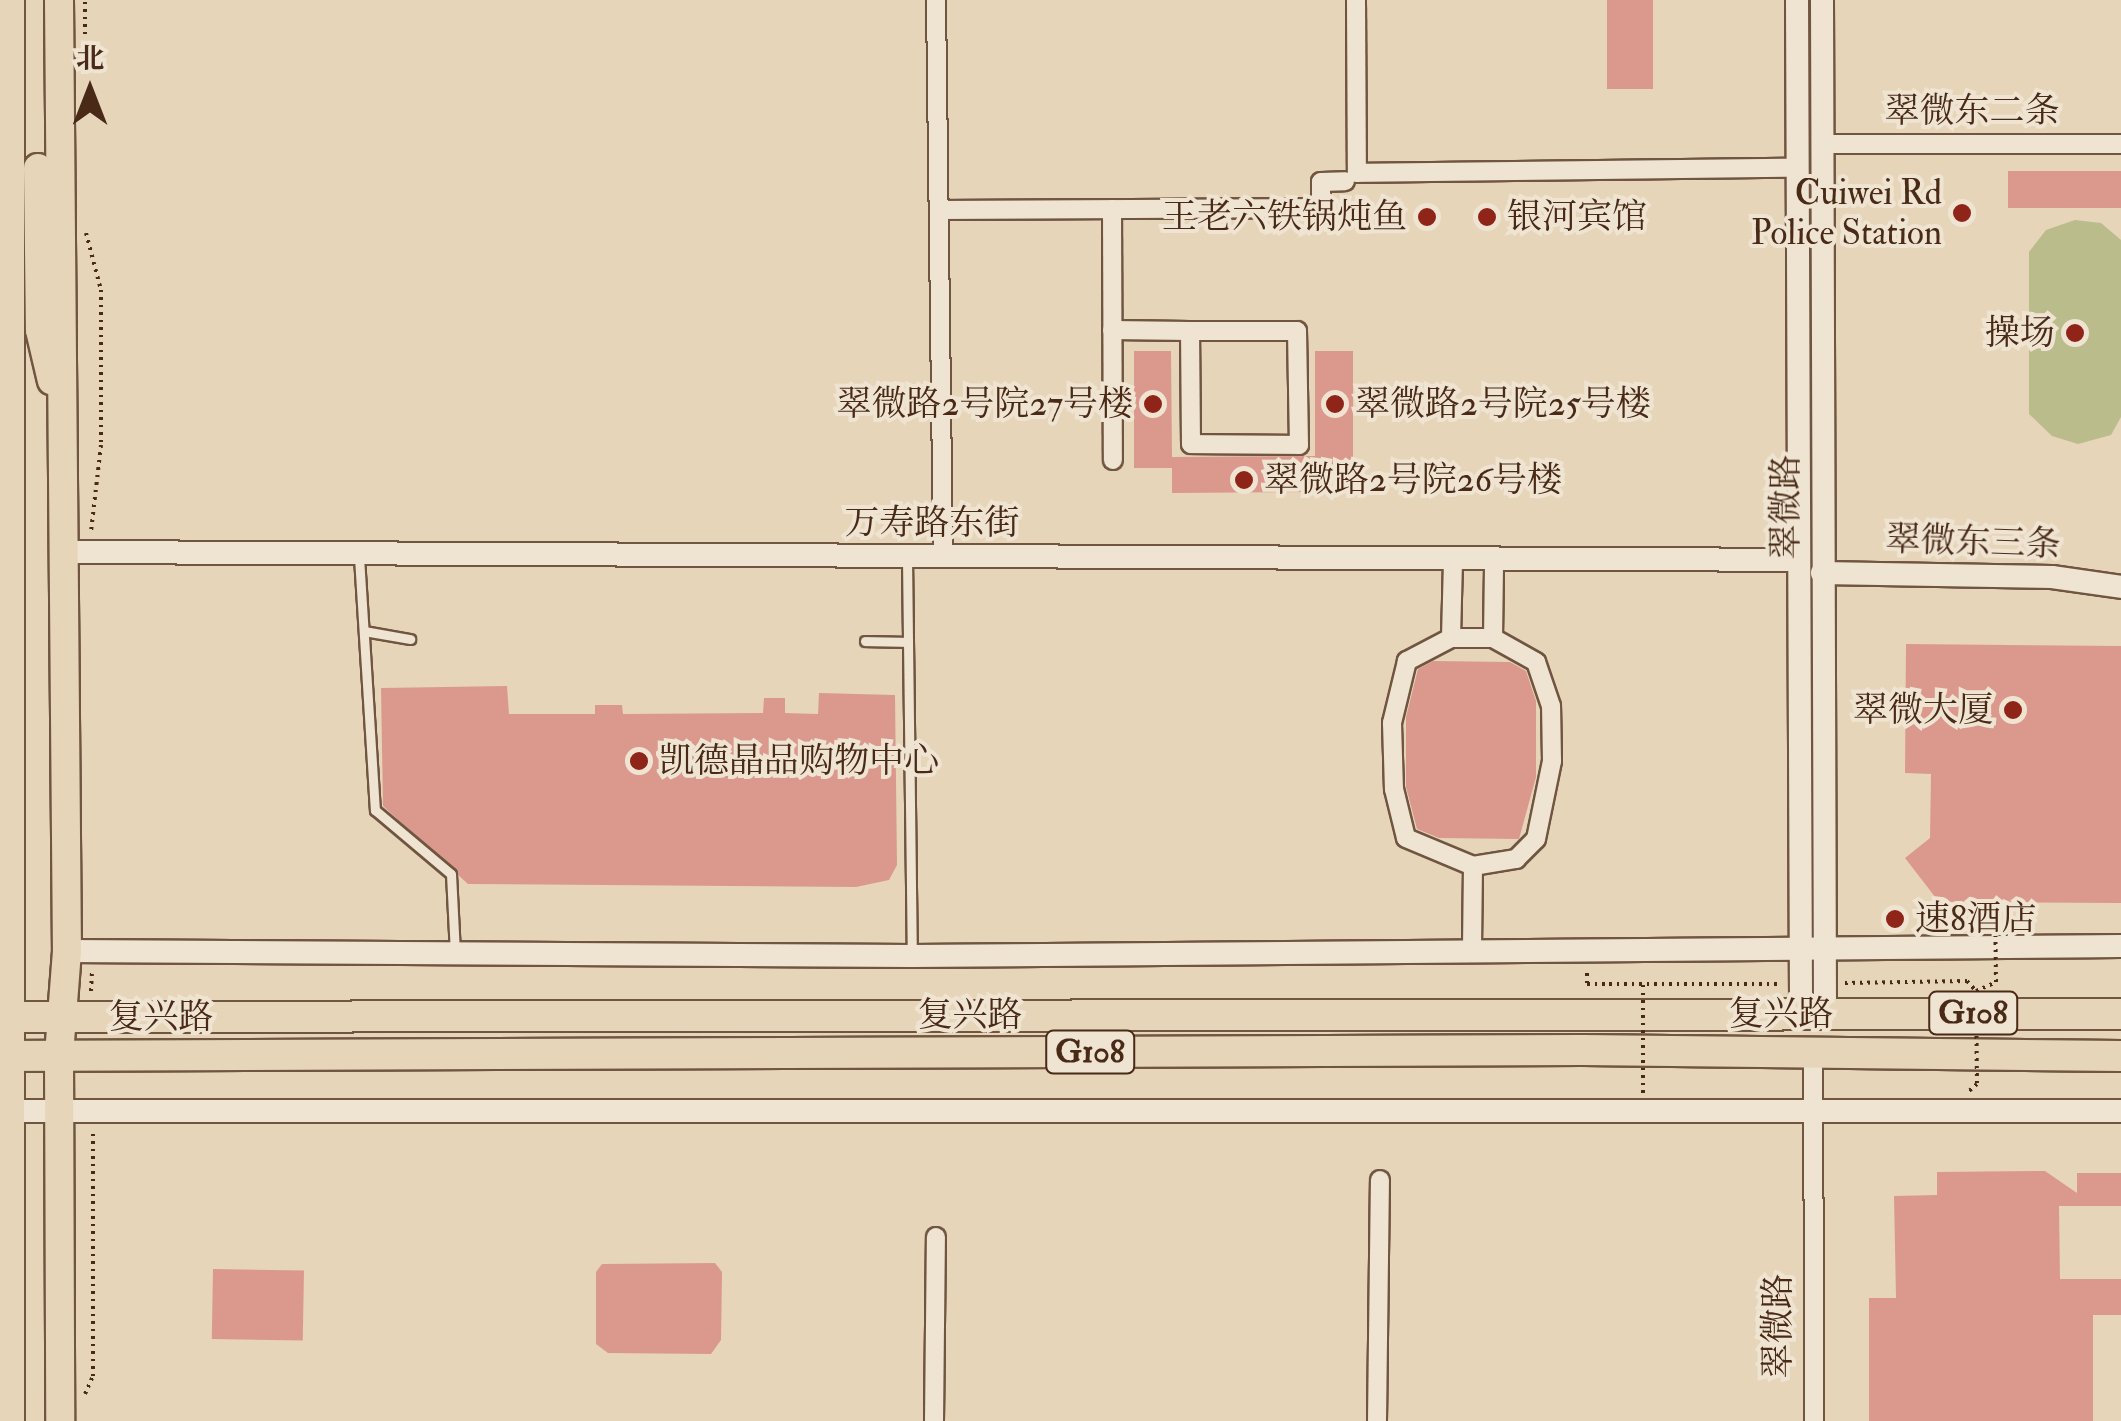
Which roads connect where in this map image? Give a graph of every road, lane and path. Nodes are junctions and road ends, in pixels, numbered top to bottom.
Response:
1 (10, 0) edge
2 (59, 0) edge
3 (85, 0) edge
4 (936, 0) edge
5 (1356, 0) edge
6 (1798, 0) edge
7 (1822, 0) edge
8 (84, 37) dead end
9 (1822, 144) junction
10 (2121, 144) edge
11 (60, 167) junction
12 (5, 168) edge
13 (1797, 168) junction
14 (1345, 181) dead end
15 (1112, 209) junction
16 (938, 210) junction
17 (84, 216) dead end
18 (1112, 330) junction
19 (1190, 331) junction
20 (1113, 460) dead end
21 (77, 552) junction
22 (359, 558) junction
23 (907, 558) junction
24 (943, 558) junction
25 (1798, 560) junction
26 (1453, 561) junction
27 (1494, 562) junction
28 (1822, 573) junction
29 (2121, 587) edge
30 (364, 631) junction
31 (1451, 638) junction
32 (1493, 638) junction
33 (410, 639) dead end
34 (865, 641) dead end
35 (908, 642) junction
36 (1473, 866) junction
37 (1995, 904) dead end
38 (1813, 946) junction
39 (2121, 946) edge
40 (1472, 950) junction
41 (80, 952) junction
42 (455, 953) junction
43 (912, 956) junction
44 (1587, 984) dead end
45 (1643, 985) junction
46 (1976, 991) junction
47 (1813, 998) junction
48 (2121, 1014) edge
49 (60, 1015) junction
50 (90, 1015) junction
51 (5, 1017) edge
52 (1813, 1051) junction
53 (5, 1056) edge
54 (59, 1056) junction
55 (2121, 1056) edge
56 (1969, 1091) dead end
57 (1643, 1093) dead end
58 (1813, 1110) junction
59 (5, 1111) edge
60 (58, 1111) junction
61 (92, 1111) junction
62 (2121, 1111) edge
63 (1380, 1180) dead end
64 (936, 1237) dead end
65 (5, 1302) edge
66 (70, 1414) edge
67 (10, 1421) edge
68 (934, 1421) edge
69 (1377, 1421) edge
70 (1814, 1421) edge

1 - 12 main road
2 - 11 main road
3 - 8 path
4 - 16 street
5 - 13 street
6 - 13 street, 翠微路
7 - 9 street, 翠微路
9 - 10 street, 翠微东二条
9 - 28 street, 翠微路
11 - 12 street
11 - 21 main road
12 - 51 main road
13 - 25 street, 翠微路
14 - 15 street
15 - 16 street
15 - 18 street
16 - 24 street
17 - 21 path
18 - 19 street
18 - 20 street
19 - 19 street
21 - 22 street, 万寿路东街
21 - 41 main road
22 - 23 street, 万寿路东街
22 - 30 lane
23 - 24 street, 万寿路东街
23 - 35 lane
24 - 26 street, 万寿路东街
25 - 27 street, 万寿路东街
25 - 38 street, 翠微路
26 - 27 street, 万寿路东街
26 - 31 street
27 - 32 street
28 - 29 street, 翠微东三条
28 - 38 street, 翠微路
30 - 33 lane
30 - 42 lane
31 - 32 street
31 - 36 street
32 - 36 street
34 - 35 lane
35 - 43 lane
36 - 40 street
37 - 46 path, bridge
38 - 39 street, 复兴路
38 - 40 street, 复兴路
38 - 47 street, 翠微路
40 - 43 street, 复兴路
41 - 42 street, 复兴路
41 - 49 main road
41 - 50 path
42 - 43 street, 复兴路
44 - 45 path
45 - 47 path
45 - 57 path, bridge
46 - 47 path, bridge
46 - 56 path, bridge
47 - 48 highway, 复兴路 / G108
47 - 50 highway, 复兴路 / G108
49 - 50 highway, 复兴路 / G108
49 - 51 highway, 复兴路 / G108
49 - 54 main road
51 - 53 main road
52 - 54 highway, 复兴路 / G108
52 - 55 highway, 复兴路 / G108
52 - 58 street, 翠微路
53 - 54 highway, 复兴路 / G108
53 - 59 main road
54 - 60 main road
58 - 61 street
58 - 62 street
58 - 70 street, 翠微路
59 - 60 street
59 - 65 main road
60 - 61 street
60 - 66 main road
61 - 66 path
63 - 69 street
64 - 68 street
65 - 67 main road

